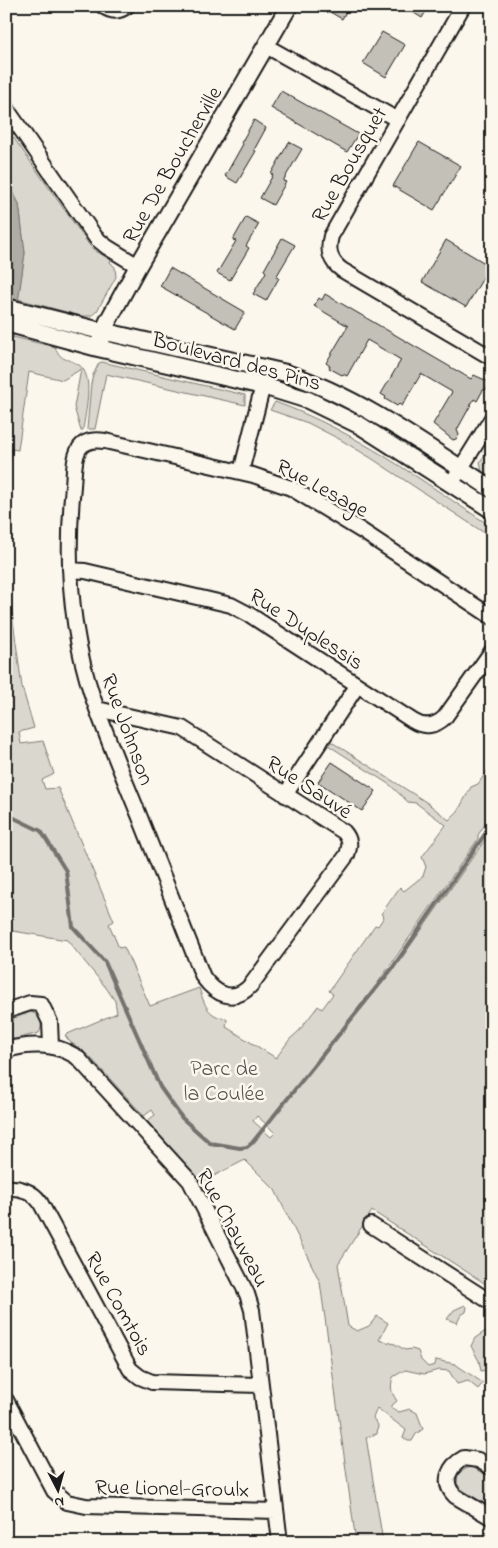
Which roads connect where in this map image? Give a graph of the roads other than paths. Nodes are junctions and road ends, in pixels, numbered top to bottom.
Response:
1 (103, 6) edge
2 (127, 6) edge
3 (289, 6) edge
4 (463, 6) edge
5 (266, 46) junction
6 (6, 108) edge
7 (398, 120) junction
8 (138, 266) junction
9 (11, 316) edge
10 (104, 331) junction
11 (98, 348) junction
12 (492, 358) edge
13 (268, 369) junction
14 (263, 386) junction
15 (492, 418) edge
16 (84, 442) joint
17 (461, 469) junction
18 (241, 472) junction
19 (451, 484) junction
20 (492, 489) edge
21 (492, 510) edge
22 (70, 570) junction
23 (492, 617) edge
24 (492, 651) edge
25 (357, 686) junction
26 (97, 709) junction
27 (286, 795) junction
28 (239, 994) joint
29 (6, 1011) edge
30 (51, 1046) junction
31 (6, 1050) edge
32 (6, 1188) edge
33 (371, 1225) dead end
34 (492, 1303) edge
35 (260, 1385) junction
36 (6, 1400) edge
37 (492, 1468) edge
38 (276, 1511) junction
39 (492, 1518) edge
40 (280, 1542) edge

1 - 2 street
3 - 5 street, Rue De Boucherville
4 - 7 street, Rue Bousquet
5 - 7 street
5 - 8 street, Rue De Boucherville
6 - 8 street
7 - 12 street, Rue Bousquet
8 - 10 street, Rue De Boucherville
9 - 10 street, Boulevard des Pins
9 - 11 street, Boulevard des Pins
10 - 11 street, Rue De Boucherville
10 - 13 street, Boulevard des Pins
11 - 14 street, Boulevard des Pins
13 - 14 street
13 - 17 street, Boulevard des Pins
14 - 18 street
14 - 19 street, Boulevard des Pins
15 - 17 street
16 - 18 street, Rue Lesage
16 - 22 street, Rue Johnson
17 - 19 street
17 - 20 street, Boulevard des Pins
18 - 23 street, Rue Lesage
19 - 21 street, Boulevard des Pins
22 - 25 street, Rue Duplessis
22 - 26 street, Rue Johnson
24 - 25 street, Rue Duplessis
25 - 27 street
26 - 27 street, Rue Sauvé
26 - 28 street, Rue Johnson
27 - 28 street, Rue Sauvé
29 - 30 street
30 - 31 street, Rue Chauveau
30 - 35 street, Rue Chauveau
32 - 35 street, Rue Comtois
33 - 34 street
35 - 38 street, Rue Chauveau
36 - 38 street, Rue Lionel-Groulx
37 - 39 street
38 - 40 street, Rue Chauveau

